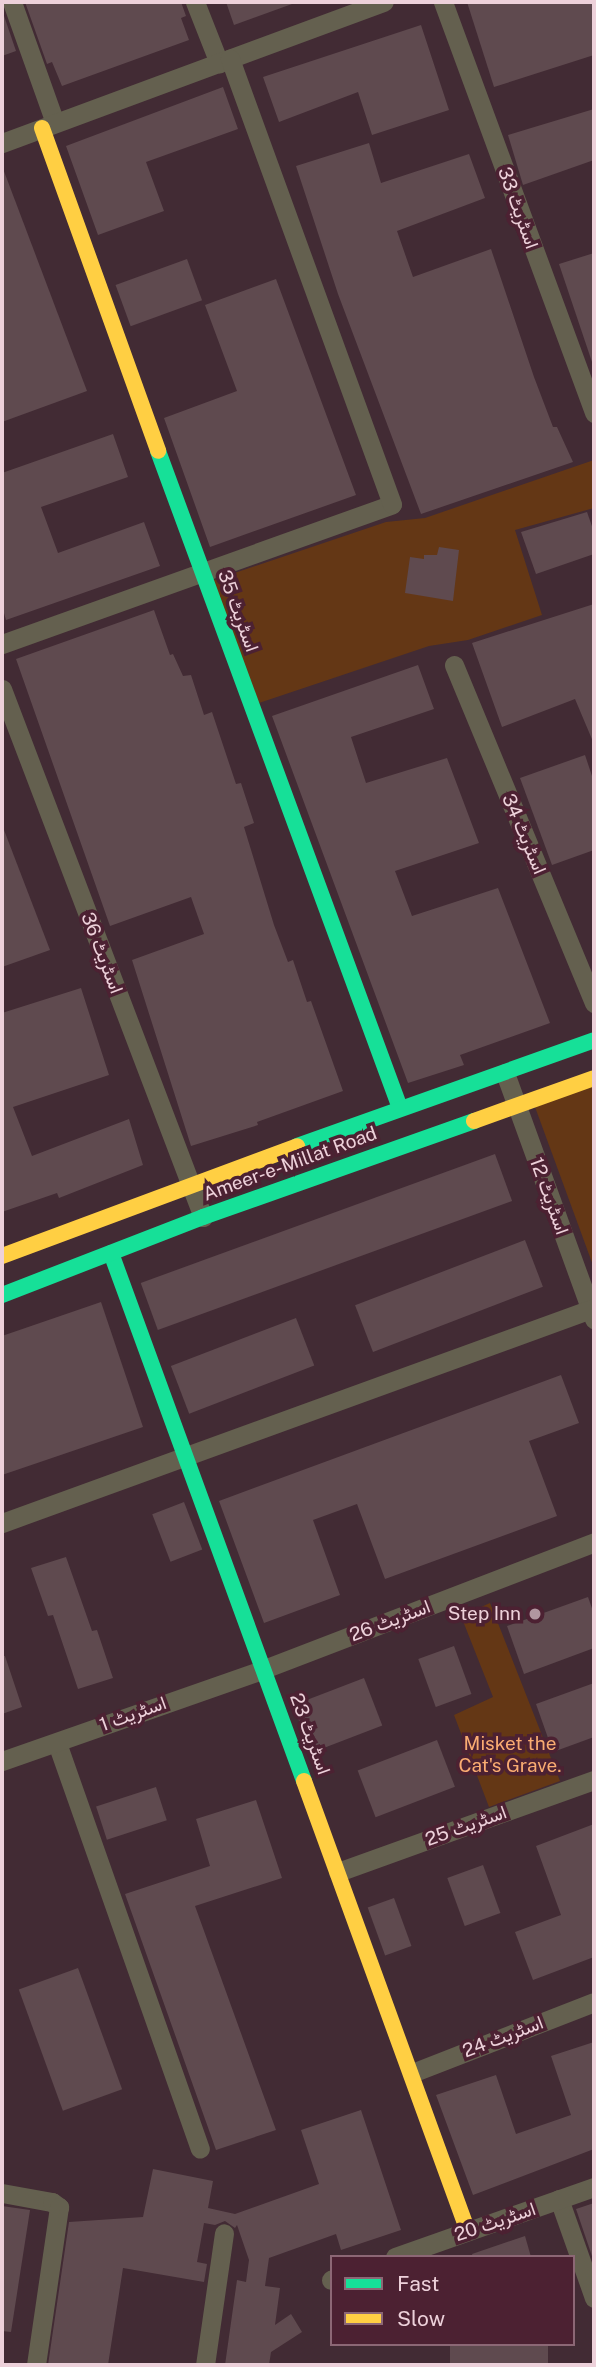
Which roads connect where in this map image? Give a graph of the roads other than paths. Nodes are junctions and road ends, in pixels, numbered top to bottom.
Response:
1 (12, 2) edge
2 (195, 2) edge
3 (384, 2) edge
4 (443, 2) edge
5 (358, 6) edge
6 (224, 61) junction
7 (49, 125) junction
8 (2, 143) edge
9 (594, 413) edge
10 (201, 571) junction
11 (2, 644) edge
12 (454, 665) dead end
13 (2, 689) edge
14 (594, 1003) edge
15 (594, 1040) edge
16 (505, 1073) junction
17 (594, 1078) edge
18 (515, 1105) junction
19 (400, 1108) junction
20 (191, 1185) junction
21 (203, 1217) junction
22 (111, 1253) junction
23 (2, 1256) edge
24 (2, 1295) edge
25 (592, 1314) edge
26 (184, 1457) junction
27 (2, 1523) edge
28 (594, 1542) edge
29 (264, 1670) junction
30 (57, 1743) junction
31 (2, 1761) edge
32 (594, 1780) edge
33 (338, 1872) junction
34 (594, 2002) edge
35 (412, 2073) junction
36 (200, 2148) dead end
37 (594, 2186) edge
38 (2, 2193) edge
39 (559, 2199) junction
40 (468, 2231) junction
41 (224, 2234) dead end
42 (401, 2255) edge
43 (594, 2298) edge
44 (36, 2365) edge
45 (205, 2365) edge

1 - 7 street
2 - 6 street
3 - 5 street
4 - 9 street, اسٹریٹ 33
5 - 6 street
6 - 7 street
6 - 10 street
7 - 8 street
7 - 10 street, اسٹریٹ 35
10 - 11 street
10 - 19 street, اسٹریٹ 35
12 - 14 street, اسٹریٹ 34
13 - 20 street, اسٹریٹ 36
15 - 16 street, Ameer-e-Millat Road
16 - 18 street, اسٹریٹ 12
16 - 19 street, Ameer-e-Millat Road
17 - 18 street, Ameer-e-Millat Road
18 - 21 street, Ameer-e-Millat Road
18 - 25 street, اسٹریٹ 12
19 - 20 street, Ameer-e-Millat Road
20 - 21 street, اسٹریٹ 36
20 - 23 street, Ameer-e-Millat Road
21 - 22 street, Ameer-e-Millat Road
22 - 24 street, Ameer-e-Millat Road
22 - 26 street, اسٹریٹ 23
25 - 26 street
26 - 27 street
26 - 29 street, اسٹریٹ 23
28 - 29 street, اسٹریٹ 26
29 - 30 street, اسٹریٹ 1
29 - 33 street, اسٹریٹ 23
30 - 31 street, اسٹریٹ 1
30 - 36 street
32 - 33 street, اسٹریٹ 25
33 - 35 street, اسٹریٹ 23
34 - 35 street, اسٹریٹ 24
35 - 40 street, اسٹریٹ 23
37 - 39 street, اسٹریٹ 20
38 - 44 street
39 - 40 street, اسٹریٹ 20
39 - 43 street
40 - 42 street, اسٹریٹ 20
41 - 45 street

